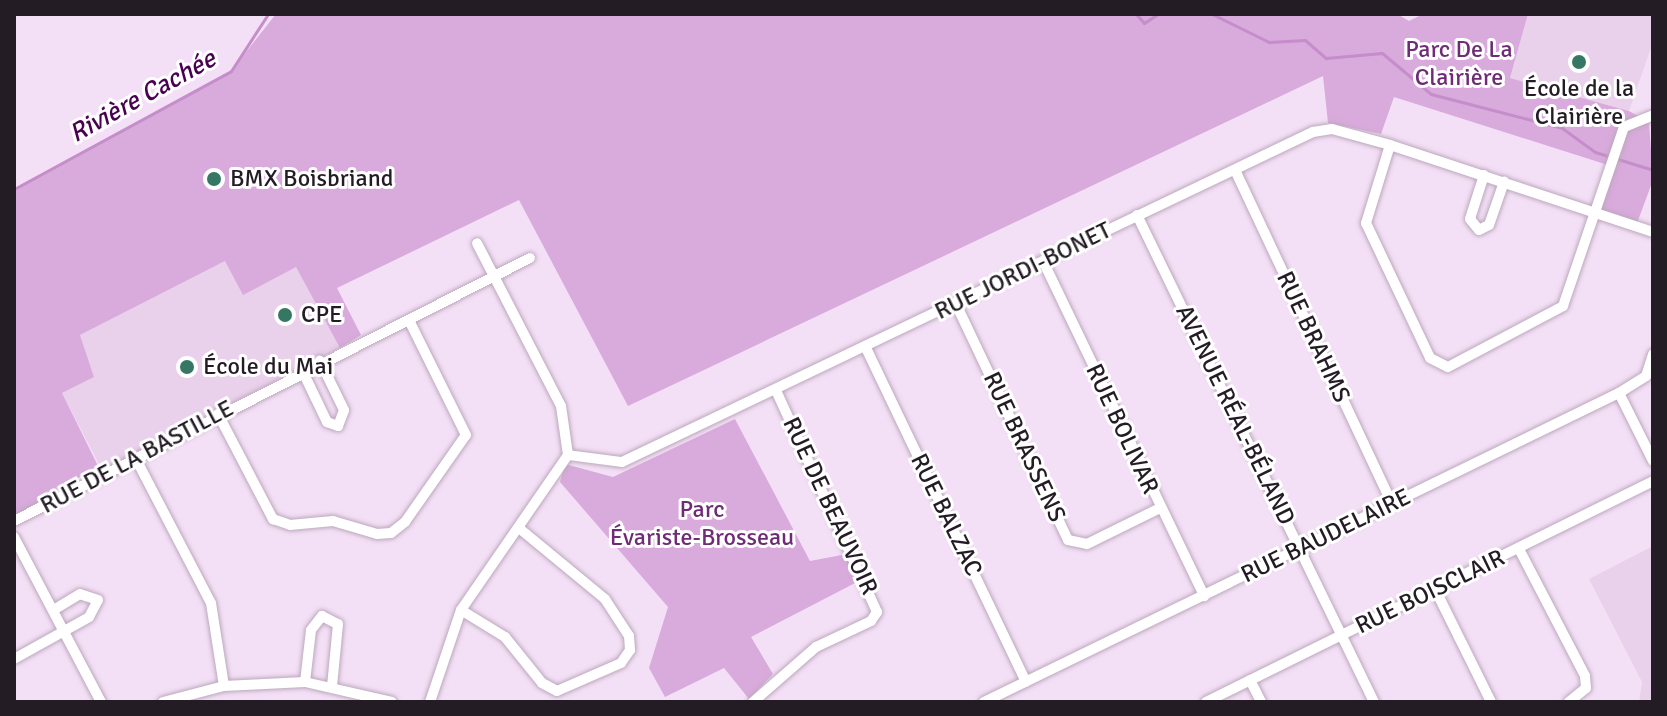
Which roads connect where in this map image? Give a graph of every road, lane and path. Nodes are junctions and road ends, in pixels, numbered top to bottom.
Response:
1 (1653, 115) edge
2 (1390, 145) junction
3 (1235, 170) junction
4 (1484, 175) junction
5 (1504, 182) junction
6 (1596, 213) junction
7 (1137, 215) junction
8 (1653, 232) edge
9 (477, 243) dead end
10 (530, 258) dead end
11 (1043, 261) junction
12 (495, 277) junction
13 (956, 304) junction
14 (409, 320) junction
15 (866, 348) junction
16 (1653, 354) edge
17 (320, 361) junction
18 (302, 370) junction
19 (776, 390) junction
20 (1619, 393) junction
21 (218, 414) junction
22 (568, 455) junction
23 (136, 459) junction
24 (1653, 461) edge
25 (1653, 481) edge
26 (1392, 504) junction
27 (1160, 508) junction
28 (14, 521) edge
29 (519, 528) junction
30 (14, 537) edge
31 (1299, 548) junction
32 (1519, 549) junction
33 (1435, 589) junction
34 (1204, 596) junction
35 (53, 610) junction
36 (461, 610) junction
37 (63, 634) junction
38 (1342, 636) junction
39 (14, 659) edge
40 (1250, 680) junction
41 (305, 682) junction
42 (1026, 682) junction
43 (224, 686) junction
44 (332, 686) junction
45 (101, 702) edge
46 (163, 702) edge
47 (392, 702) edge
48 (430, 702) edge
49 (753, 702) edge
50 (984, 702) edge
51 (1206, 702) edge
52 (1261, 702) edge
53 (1374, 702) edge
54 (1491, 702) edge
55 (1569, 702) edge

1 - 6 street
2 - 3 street, RUE JORDI-BONET
2 - 4 street, RUE JORDI-BONET
2 - 6 street
3 - 7 street, RUE JORDI-BONET
3 - 26 street, RUE BRAHMS
4 - 5 street, RUE JORDI-BONET
4 - 5 street
5 - 6 street, RUE JORDI-BONET
6 - 8 street, RUE JORDI-BONET
7 - 11 street, RUE JORDI-BONET
7 - 31 street, AVENUE RÉAL-BÉLAND
9 - 12 street
10 - 12 street, RUE DE LA BASTILLE
11 - 13 street, RUE JORDI-BONET
11 - 27 street, RUE BOLIVAR
12 - 14 street, RUE DE LA BASTILLE
12 - 22 street
13 - 15 street, RUE JORDI-BONET
13 - 27 street, RUE BRASSENS
14 - 17 street, RUE DE LA BASTILLE
14 - 21 street
15 - 19 street, RUE JORDI-BONET
15 - 42 street, RUE BALZAC
16 - 20 street, RUE BAUDELAIRE
17 - 18 street, RUE DE LA BASTILLE
17 - 18 street
18 - 21 street, RUE DE LA BASTILLE
19 - 22 street, RUE JORDI-BONET
19 - 49 street, RUE DE BEAUVOIR
20 - 24 street
20 - 26 street, RUE BAUDELAIRE
21 - 23 street, RUE DE LA BASTILLE
22 - 29 street
23 - 28 street, RUE DE LA BASTILLE
23 - 43 street
25 - 32 street, RUE BOISCLAIR
26 - 31 street, RUE BAUDELAIRE
27 - 34 street, RUE BOLIVAR
29 - 36 street
29 - 36 street
30 - 35 street
31 - 34 street, RUE BAUDELAIRE
31 - 38 street, AVENUE RÉAL-BÉLAND
32 - 33 street, RUE BOISCLAIR
32 - 55 street
33 - 38 street, RUE BOISCLAIR
33 - 54 street
34 - 42 street, RUE BAUDELAIRE
35 - 37 street
35 - 37 street
36 - 48 street
37 - 39 street
37 - 45 street
38 - 40 street, RUE BOISCLAIR
38 - 53 street, AVENUE RÉAL-BÉLAND
40 - 51 street, RUE BOISCLAIR
40 - 52 street
41 - 43 street
41 - 44 street
41 - 44 street
42 - 50 street, RUE BAUDELAIRE
43 - 46 street
44 - 47 street

